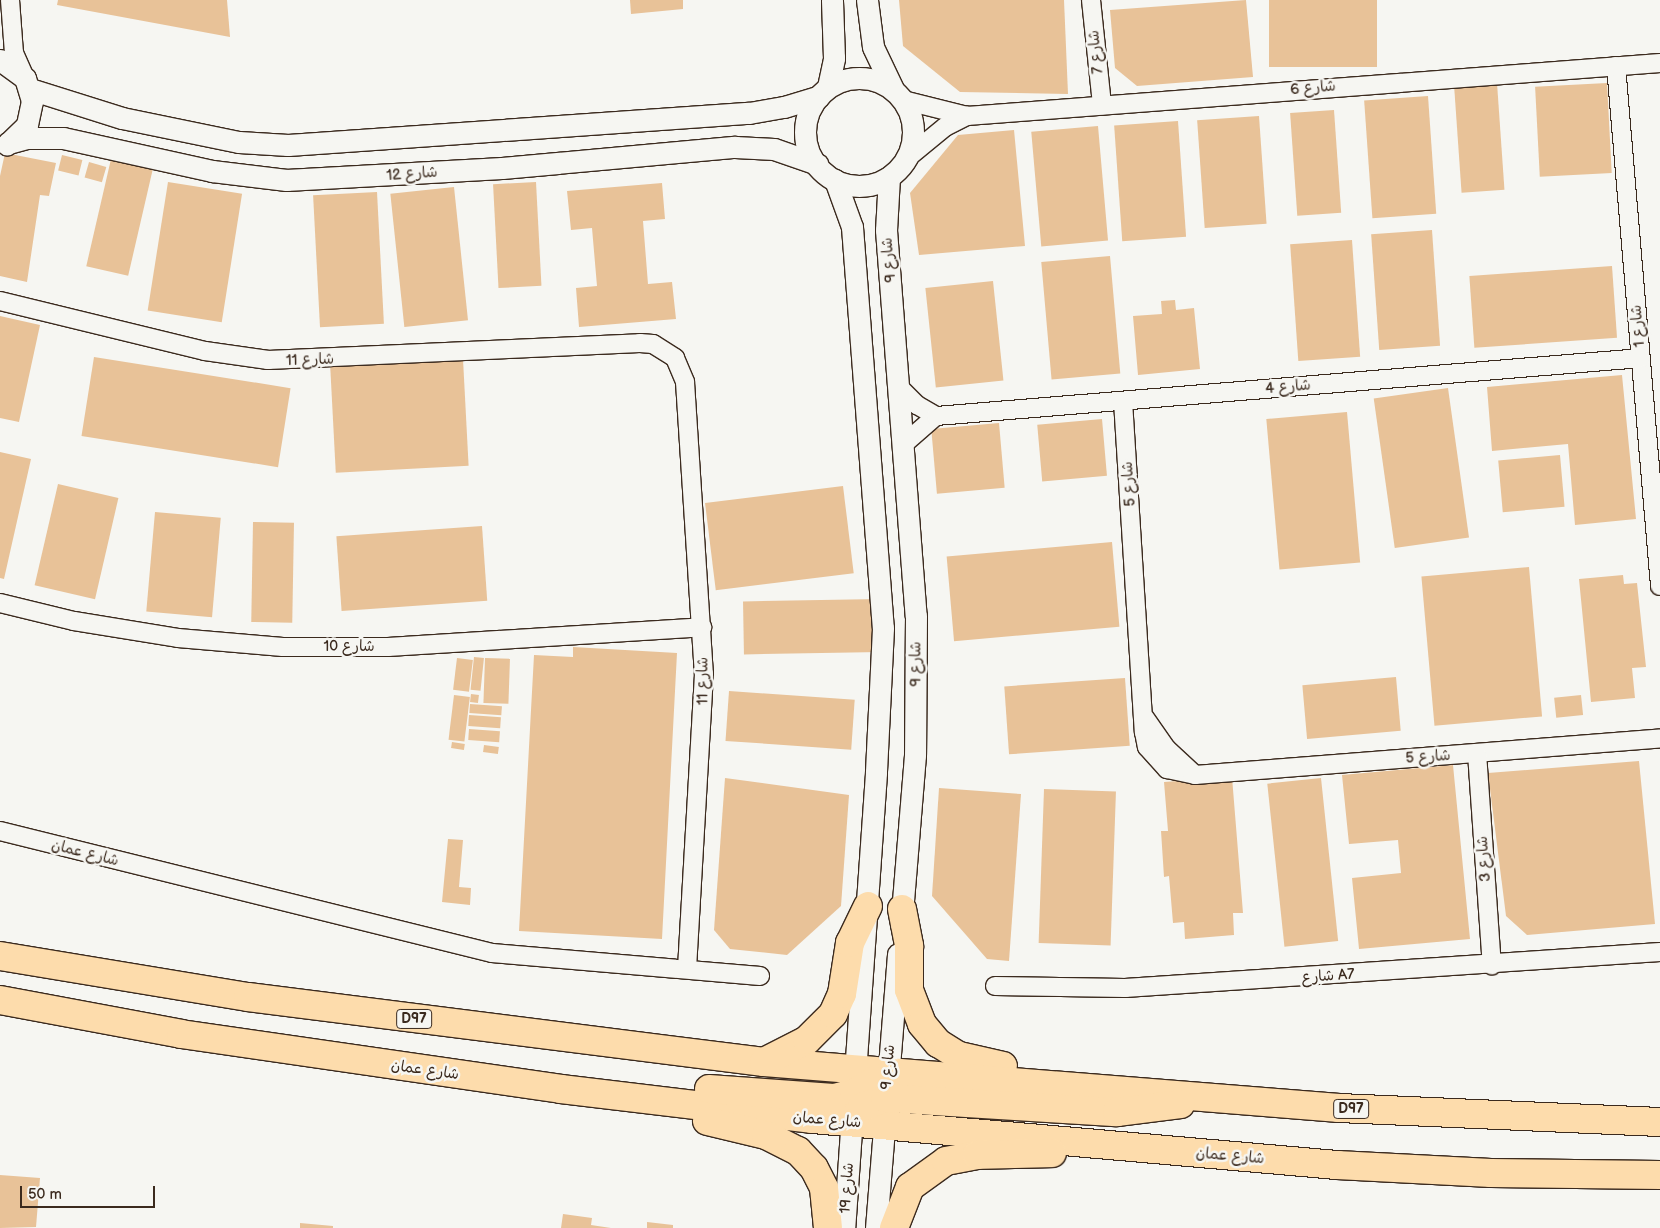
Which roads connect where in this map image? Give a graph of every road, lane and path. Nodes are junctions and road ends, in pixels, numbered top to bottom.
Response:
1 (9, 0) edge
2 (832, 0) edge
3 (867, 0) edge
4 (1091, 0) edge
5 (0, 12) edge
6 (0, 60) edge
7 (1660, 63) edge
8 (1616, 66) junction
9 (27, 84) junction
10 (824, 91) junction
11 (898, 95) junction
12 (1102, 104) junction
13 (967, 116) junction
14 (4, 145) edge
15 (906, 159) junction
16 (816, 164) junction
17 (889, 177) junction
18 (835, 180) junction
19 (0, 301) edge
20 (1641, 358) junction
21 (901, 389) junction
22 (1123, 401) junction
23 (936, 416) junction
24 (905, 443) junction
25 (1660, 586) edge
26 (0, 603) edge
27 (702, 627) junction
28 (1660, 738) edge
29 (1477, 753) junction
30 (0, 832) edge
31 (868, 906) junction
32 (902, 909) junction
33 (1660, 952) edge
34 (0, 956) edge
35 (1492, 965) junction
36 (687, 968) junction
37 (760, 976) dead end
38 (995, 986) dead end
39 (0, 1000) edge
40 (764, 1062) junction
41 (888, 1072) junction
42 (855, 1081) junction
43 (1044, 1084) junction
44 (561, 1089) junction
45 (1203, 1096) junction
46 (670, 1103) junction
47 (1660, 1122) edge
48 (883, 1125) junction
49 (851, 1135) junction
50 (1094, 1144) junction
51 (1660, 1175) edge
52 (828, 1228) edge
53 (844, 1228) edge
54 (876, 1228) edge
55 (894, 1228) edge

1 - 5 street
1 - 9 street
2 - 10 street
3 - 11 street
4 - 12 street, شارع 7
6 - 9 street
7 - 8 street, شارع 6
8 - 12 street, شارع 6
8 - 20 street, شارع 1
9 - 10 street
9 - 14 street
10 - 11 street
10 - 16 street
11 - 13 street, شارع 6
11 - 15 street
12 - 13 street, شارع 6
13 - 15 street, شارع 6
14 - 16 street, شارع 12
15 - 17 street
16 - 18 street
17 - 18 street
17 - 21 street, شارع 9
18 - 31 street
19 - 27 street, شارع 11
20 - 22 street, شارع 4
20 - 25 street, شارع 1
21 - 23 street
21 - 24 street, شارع 9
22 - 23 street, شارع 4
22 - 29 street, شارع 5
23 - 24 street
24 - 32 street, شارع 9
26 - 27 street, شارع 10
27 - 36 street, شارع 11
28 - 29 street, شارع 5
29 - 35 street, شارع 3
30 - 36 street, شارع عمان
31 - 40 main road
31 - 42 street
32 - 41 street, شارع 9
32 - 43 main road
33 - 35 street, شارع A7
34 - 40 main road, D97
35 - 38 street, شارع A7
36 - 37 street, شارع عمان
39 - 44 main road, شارع عمان
40 - 42 main road, D97
41 - 42 main road
41 - 43 main road, D97
41 - 48 street, شارع 9
42 - 44 main road
42 - 49 street
43 - 45 main road, D97
44 - 46 main road, شارع عمان
45 - 47 main road, D97
45 - 48 main road
46 - 49 main road, شارع عمان
46 - 52 main road
48 - 49 main road
48 - 50 main road, شارع عمان
48 - 54 street, شارع 19
49 - 53 street, شارع 19
50 - 51 main road, شارع عمان
50 - 55 main road

